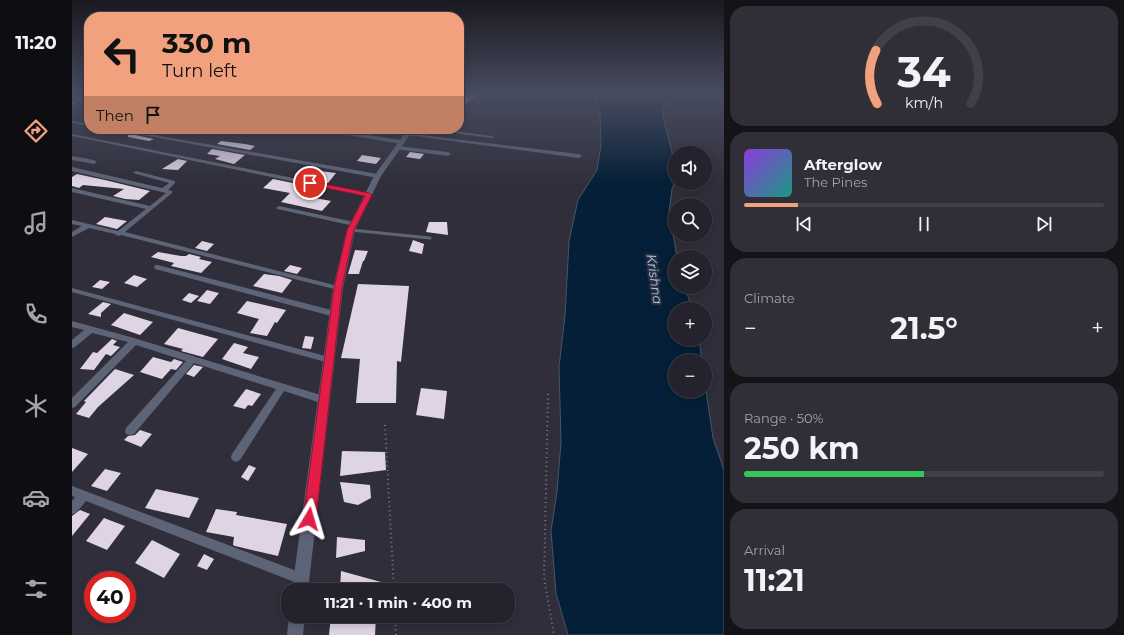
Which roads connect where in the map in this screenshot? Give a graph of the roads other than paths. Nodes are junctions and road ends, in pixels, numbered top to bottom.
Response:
1 (464, 133) edge
2 (140, 134) edge
3 (366, 134) edge
4 (72, 135) edge
5 (492, 137) dead end
6 (404, 138) edge
7 (448, 154) dead end
8 (579, 156) dead end
9 (72, 158) edge
10 (94, 162) dead end
11 (72, 169) edge
12 (136, 173) dead end
13 (378, 176) junction
14 (72, 190) edge
15 (164, 190) junction
16 (369, 195) junction
17 (151, 208) junction
18 (279, 208) dead end
19 (72, 222) edge
20 (87, 226) junction
21 (352, 227) junction
22 (118, 234) junction
23 (72, 235) edge
24 (430, 238) dead end
25 (158, 267) dead end
26 (338, 288) junction
27 (72, 290) edge
28 (335, 314) junction
29 (72, 324) edge
30 (90, 330) junction
31 (134, 341) junction
32 (72, 345) edge
33 (192, 360) junction
34 (329, 360) junction
35 (282, 387) junction
36 (324, 400) junction
37 (72, 404) edge
38 (130, 431) dead end
39 (236, 457) dead end
40 (72, 491) edge
41 (84, 495) junction
42 (72, 509) edge
43 (296, 583) edge
44 (301, 583) edge
45 (296, 623) edge
46 (295, 635) edge

1 - 5 street
2 - 13 street
3 - 6 street
4 - 16 street
6 - 7 street
6 - 8 street
6 - 13 street
9 - 10 street
11 - 15 street
12 - 15 street
13 - 16 street
14 - 17 street
15 - 17 street
16 - 21 street
17 - 22 street
18 - 21 street
19 - 20 street
20 - 22 street
20 - 23 street
21 - 24 lane
21 - 26 street
22 - 26 street
25 - 28 street
26 - 28 street
27 - 34 street
28 - 34 street
29 - 30 street
30 - 31 street
30 - 32 street
31 - 33 street
31 - 37 street
33 - 35 street
33 - 38 street
34 - 36 street
35 - 36 street
35 - 39 street
36 - 44 street
40 - 41 street
41 - 42 street
41 - 43 street
45 - 46 street

